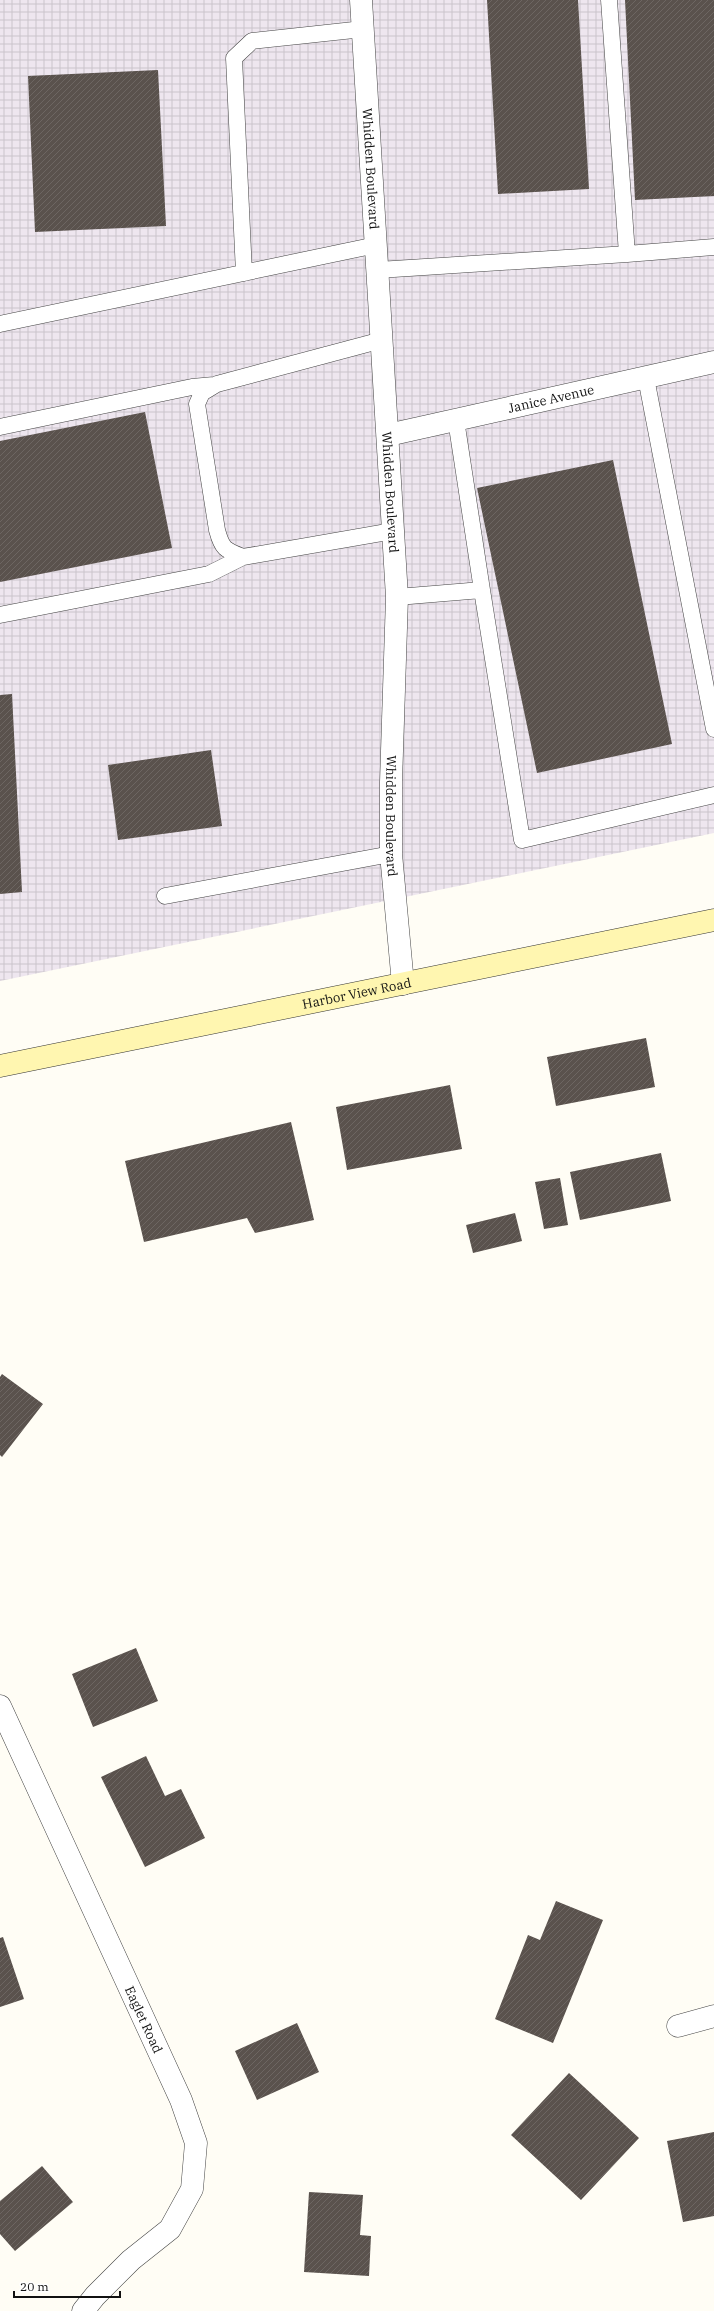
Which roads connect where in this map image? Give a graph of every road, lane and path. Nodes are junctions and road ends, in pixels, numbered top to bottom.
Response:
1 (361, 0) edge
2 (609, 0) edge
3 (363, 29) junction
4 (376, 245) junction
5 (714, 247) edge
6 (627, 254) junction
7 (378, 270) junction
8 (244, 273) junction
9 (0, 324) edge
10 (382, 340) junction
11 (714, 362) edge
12 (646, 378) junction
13 (217, 384) junction
14 (456, 420) junction
15 (0, 427) edge
16 (388, 435) junction
17 (394, 531) junction
18 (244, 557) junction
19 (482, 590) junction
20 (398, 597) junction
21 (0, 615) edge
22 (714, 729) edge
23 (714, 795) edge
24 (391, 854) junction
25 (165, 896) dead end
26 (714, 920) edge
27 (402, 984) junction
28 (0, 1066) edge
29 (0, 1706) edge
30 (714, 2016) edge
31 (678, 2026) dead end
32 (83, 2311) edge

1 - 3 street, Whidden Boulevard
2 - 6 lane
3 - 4 street, Whidden Boulevard
3 - 8 lane
4 - 7 street, Whidden Boulevard
4 - 8 lane
5 - 6 lane
6 - 7 lane
7 - 10 street, Whidden Boulevard
8 - 9 lane
10 - 13 lane
10 - 16 street, Whidden Boulevard
11 - 12 street, Janice Avenue
12 - 14 street, Janice Avenue
12 - 22 lane
13 - 15 lane
13 - 18 lane
14 - 16 street, Janice Avenue
14 - 19 lane
16 - 17 street, Whidden Boulevard
17 - 18 lane
17 - 20 street, Whidden Boulevard
18 - 21 lane
19 - 20 lane
19 - 23 lane
20 - 24 street, Whidden Boulevard
24 - 25 lane
24 - 27 street, Whidden Boulevard
26 - 27 main road, Harbor View Road
27 - 28 main road, Harbor View Road
29 - 32 street, Eaglet Road
30 - 31 street

